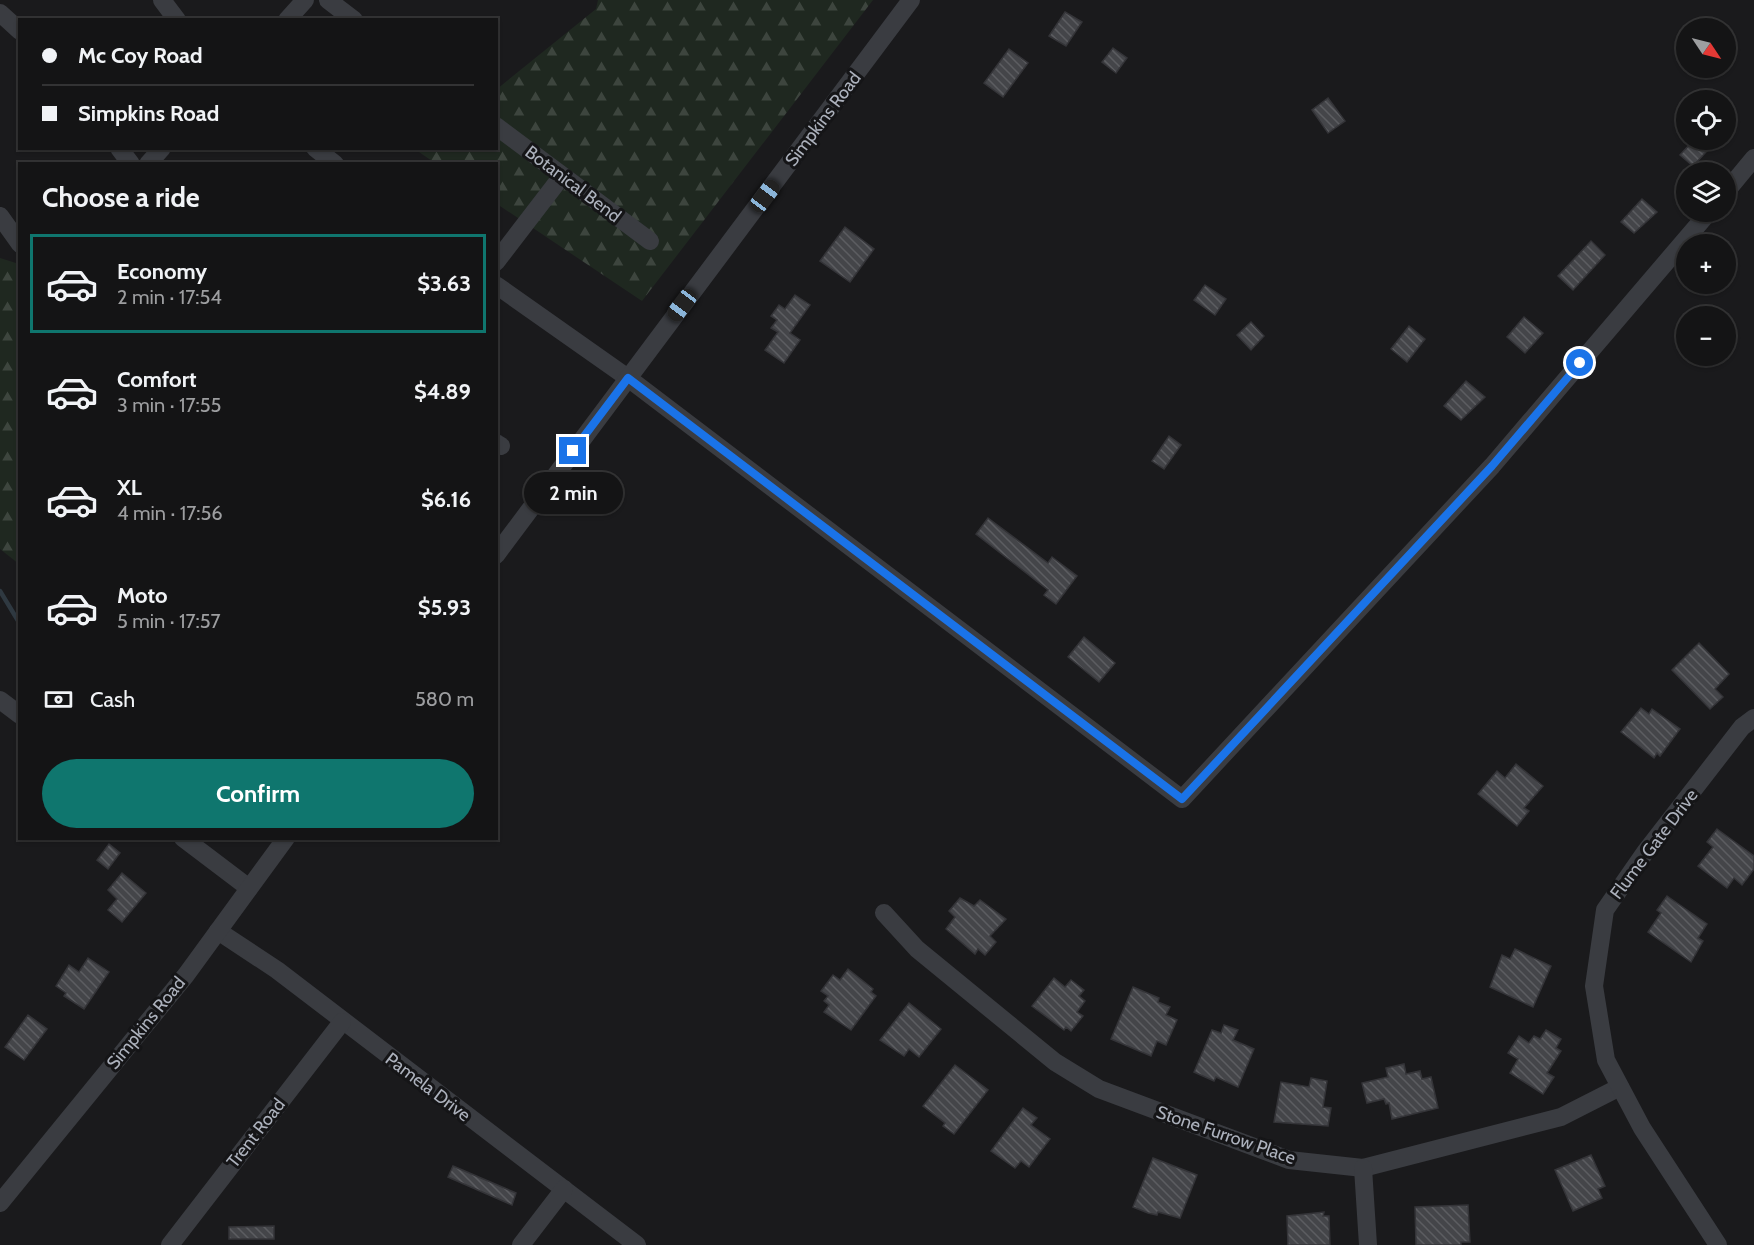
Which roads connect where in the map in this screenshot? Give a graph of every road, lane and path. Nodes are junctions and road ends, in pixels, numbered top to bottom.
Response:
1 (162, 0) edge
2 (305, 0) edge
3 (328, 0) edge
4 (911, 0) edge
5 (0, 14) edge
6 (176, 18) edge
7 (289, 18) edge
8 (351, 18) edge
9 (18, 29) edge
10 (498, 128) edge
11 (160, 150) edge
12 (318, 150) edge
13 (1754, 158) edge
14 (150, 162) edge
15 (332, 162) edge
16 (562, 176) junction
17 (1736, 180) edge
18 (0, 216) edge
19 (1701, 222) edge
20 (18, 241) edge
21 (650, 241) dead end
22 (498, 259) edge
23 (498, 286) edge
24 (628, 378) junction
25 (498, 552) edge
26 (0, 700) edge
27 (18, 714) edge
28 (1754, 718) edge
29 (186, 840) edge
30 (285, 840) edge
31 (249, 888) junction
32 (884, 913) dead end
33 (218, 931) junction
34 (342, 1022) junction
35 (1620, 1087) junction
36 (1363, 1168) junction
37 (564, 1189) junction
38 (0, 1203) edge
39 (170, 1245) edge
40 (522, 1245) edge
41 (637, 1245) edge
42 (1368, 1245) edge
43 (1718, 1245) edge

1 - 6 street
2 - 7 street
3 - 8 street
4 - 24 street, Simpkins Road
5 - 9 street
10 - 16 street, Botanical Bend
11 - 14 street
12 - 15 street
13 - 17 street
16 - 21 street, Botanical Bend
16 - 22 street
18 - 20 street
19 - 24 street
23 - 24 street
24 - 25 street, Simpkins Road
26 - 27 street
28 - 35 street, Flume Gate Drive
29 - 31 street
30 - 31 street, Simpkins Road
31 - 33 street, Simpkins Road
32 - 36 street, Stone Furrow Place
33 - 34 street, Pamela Drive
33 - 38 street, Simpkins Road
34 - 37 street, Pamela Drive
34 - 39 street, Trent Road
35 - 36 street, Stone Furrow Place
35 - 43 street, Flume Gate Drive
36 - 42 street
37 - 40 street
37 - 41 street, Pamela Drive

